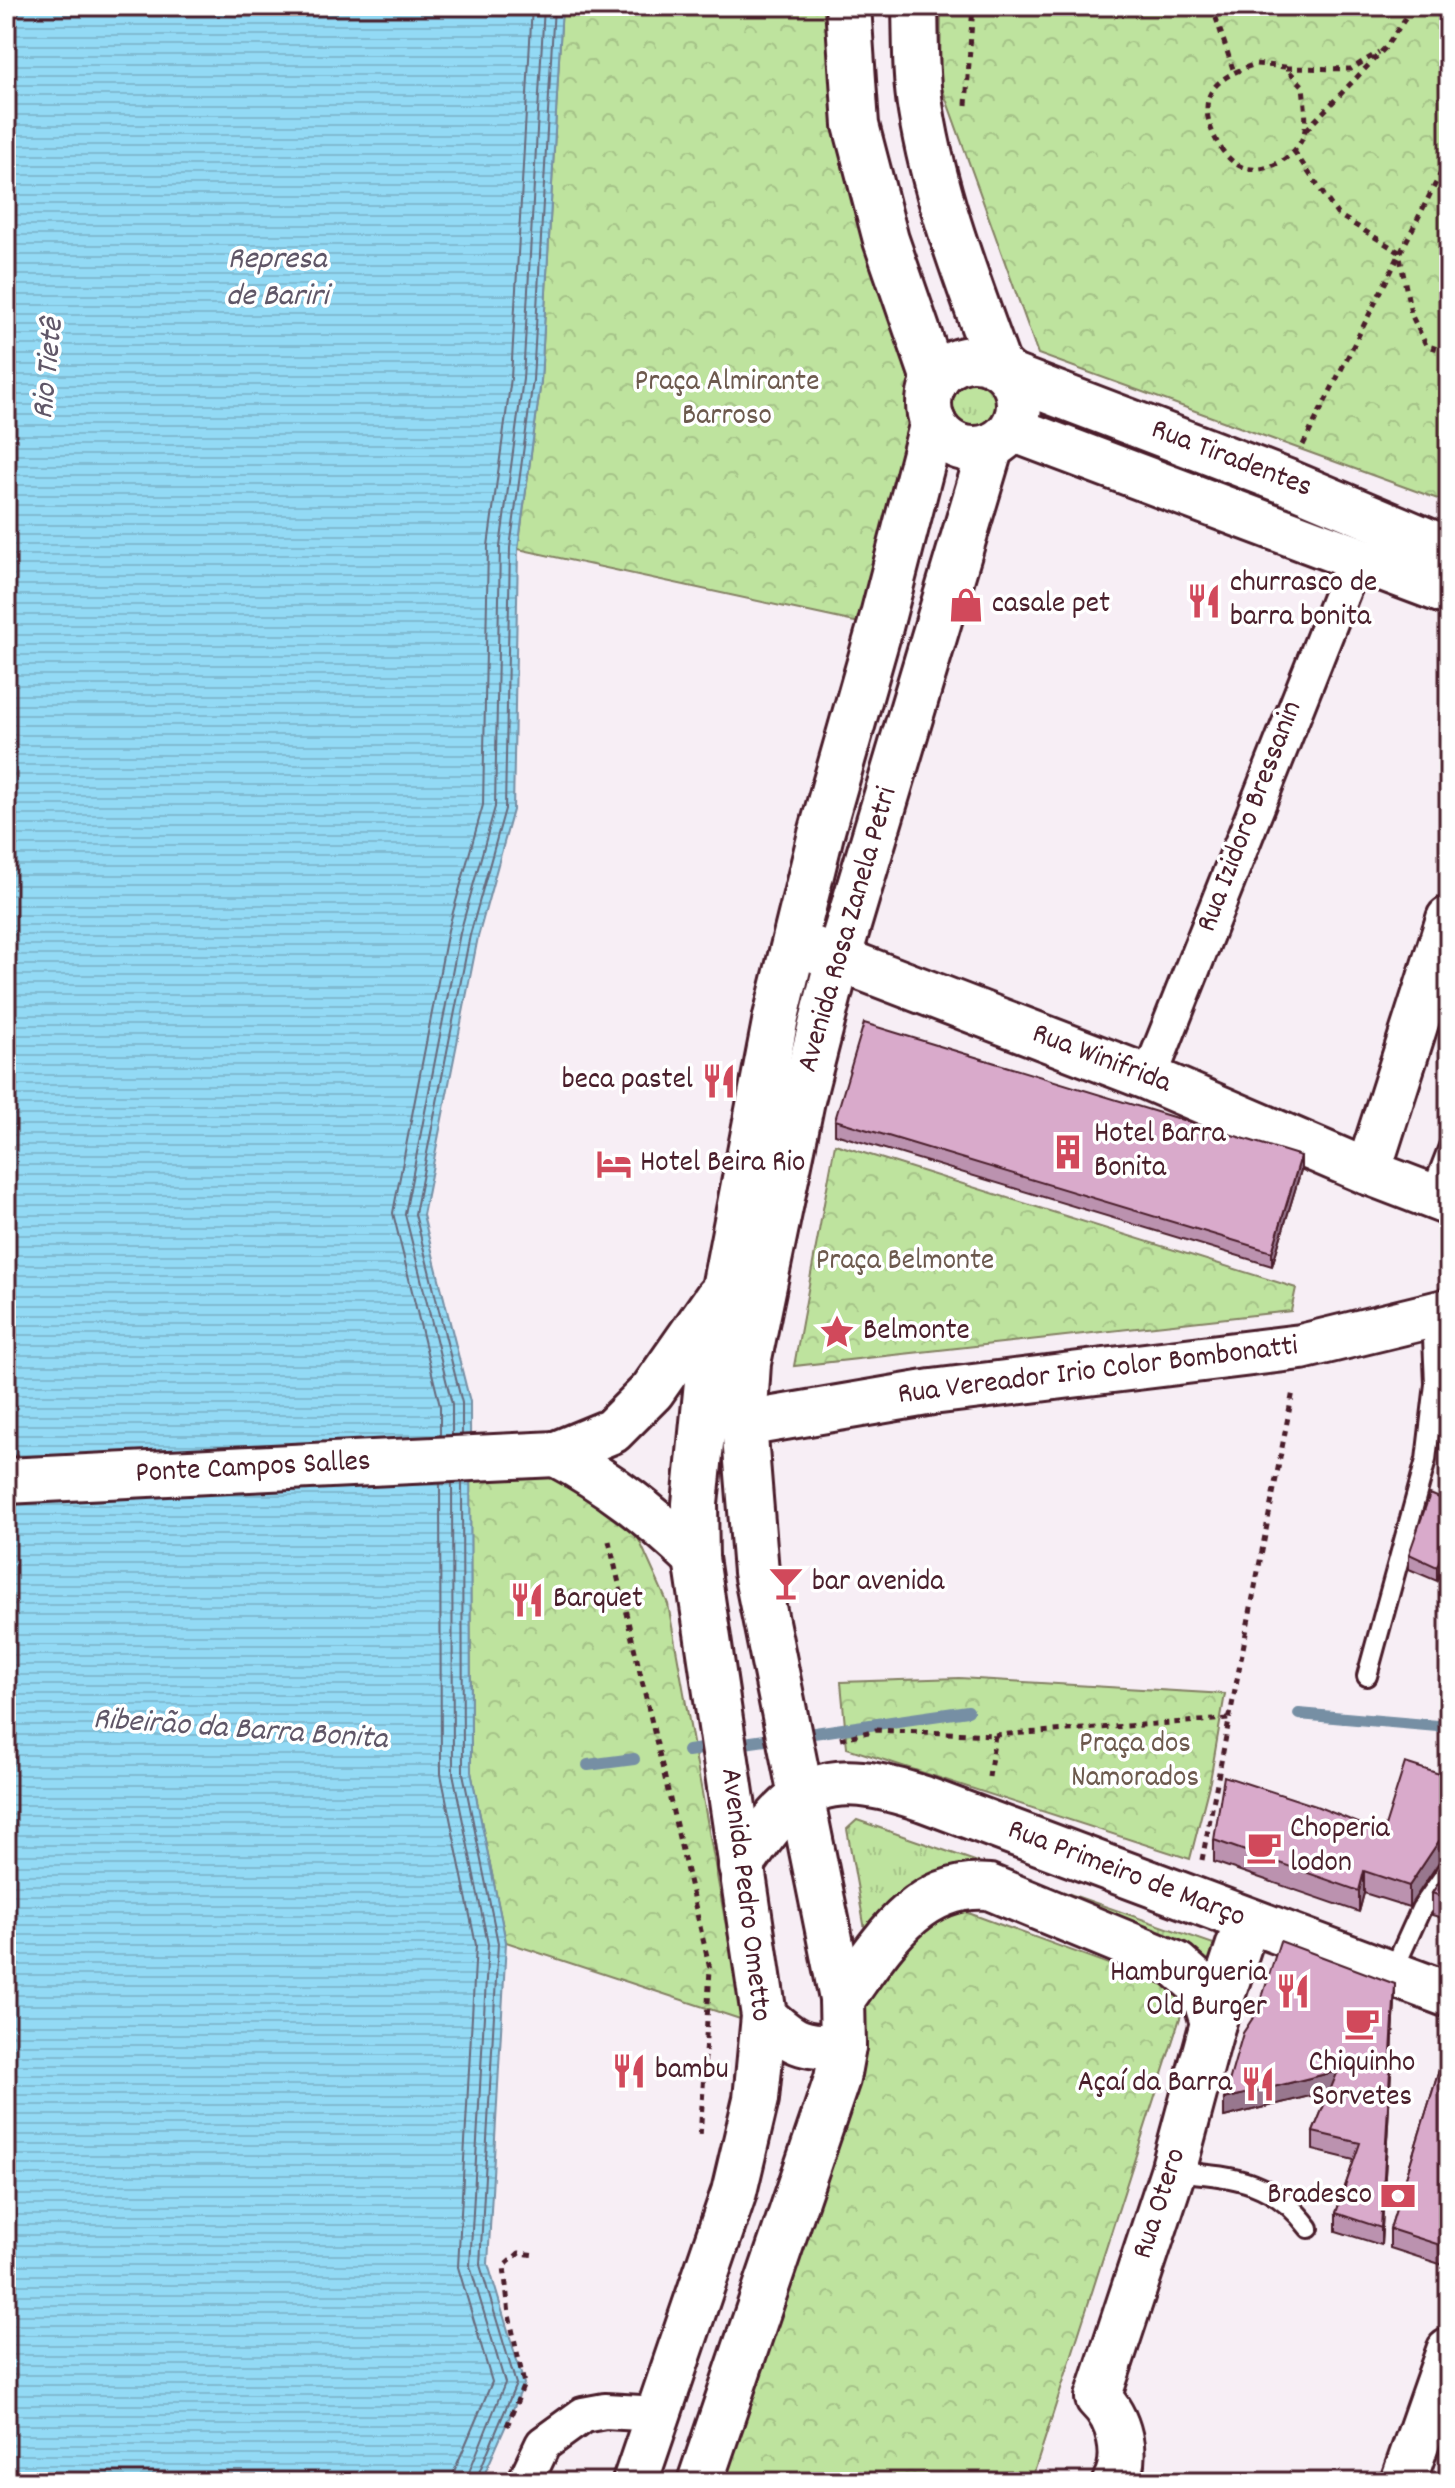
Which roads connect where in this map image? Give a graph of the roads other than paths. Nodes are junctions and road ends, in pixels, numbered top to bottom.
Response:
1 (848, 6) edge
2 (915, 6) edge
3 (1004, 370) junction
4 (934, 402) junction
5 (1002, 438) junction
6 (1449, 550) edge
7 (1356, 557) junction
8 (1449, 593) edge
9 (1449, 919) edge
10 (795, 942) junction
11 (838, 959) junction
12 (1149, 1078) junction
13 (1449, 1146) edge
14 (1368, 1172) junction
15 (1439, 1199) edge
16 (721, 1293) junction
17 (1441, 1313) edge
18 (744, 1424) junction
19 (556, 1454) junction
20 (6, 1481) edge
21 (696, 1558) junction
22 (1367, 1676) dead end
23 (799, 1795) junction
24 (741, 1866) junction
25 (1449, 1869) edge
26 (1247, 1921) junction
27 (1392, 1973) junction
28 (1449, 1995) edge
29 (842, 1999) junction
30 (764, 2016) junction
31 (1213, 2023) junction
32 (843, 2046) junction
33 (1173, 2171) junction
34 (1309, 2228) dead end
35 (1449, 2351) edge
36 (659, 2414) junction
37 (715, 2437) junction
38 (525, 2482) edge
39 (635, 2482) edge
40 (700, 2482) edge
41 (1115, 2482) edge
42 (1403, 2482) edge

1 - 4 main road
2 - 3 main road
3 - 4 main road
3 - 5 main road
3 - 6 main road, Rua Tiradentes
4 - 5 main road
4 - 10 main road, Avenida Rosa Zanela Petri
5 - 7 main road, Rua Tiradentes
5 - 11 main road, Avenida Rosa Zanela Petri
7 - 8 main road, Rua Tiradentes
7 - 12 street, Rua Izidoro Bressanin
9 - 14 main road
10 - 11 main road, Rua Winifrida
10 - 16 main road, Avenida Rosa Zanela Petri
11 - 12 main road, Rua Winifrida
11 - 18 main road, Avenida Rosa Zanela Petri
12 - 14 main road, Rua Winifrida
13 - 15 lane
14 - 15 main road, Rua Winifrida
16 - 19 main road
16 - 21 main road, Avenida Pedro Ometto
17 - 18 main road, Rua Vereador Irio Color Bombonatti
17 - 22 lane
18 - 23 main road
19 - 20 main road, Ponte Campos Salles
19 - 21 main road
21 - 24 main road, Avenida Pedro Ometto
23 - 24 main road
23 - 26 main road, Rua Primeiro de Março
23 - 29 main road
24 - 30 main road, Avenida Pedro Ometto
25 - 27 lane
26 - 27 main road, Rua Primeiro de Março
26 - 31 main road, Rua Otero
27 - 28 main road, Rua Primeiro de Março
29 - 31 main road, Rua Primeiro de Março
29 - 32 main road
30 - 32 main road
30 - 36 main road, Avenida Pedro Ometto
31 - 33 main road, Rua Otero
32 - 37 main road
33 - 34 lane
33 - 41 main road, Rua Otero
35 - 42 main road
36 - 37 main road
36 - 38 street
36 - 39 main road, Avenida Pedro Ometto
37 - 40 main road

